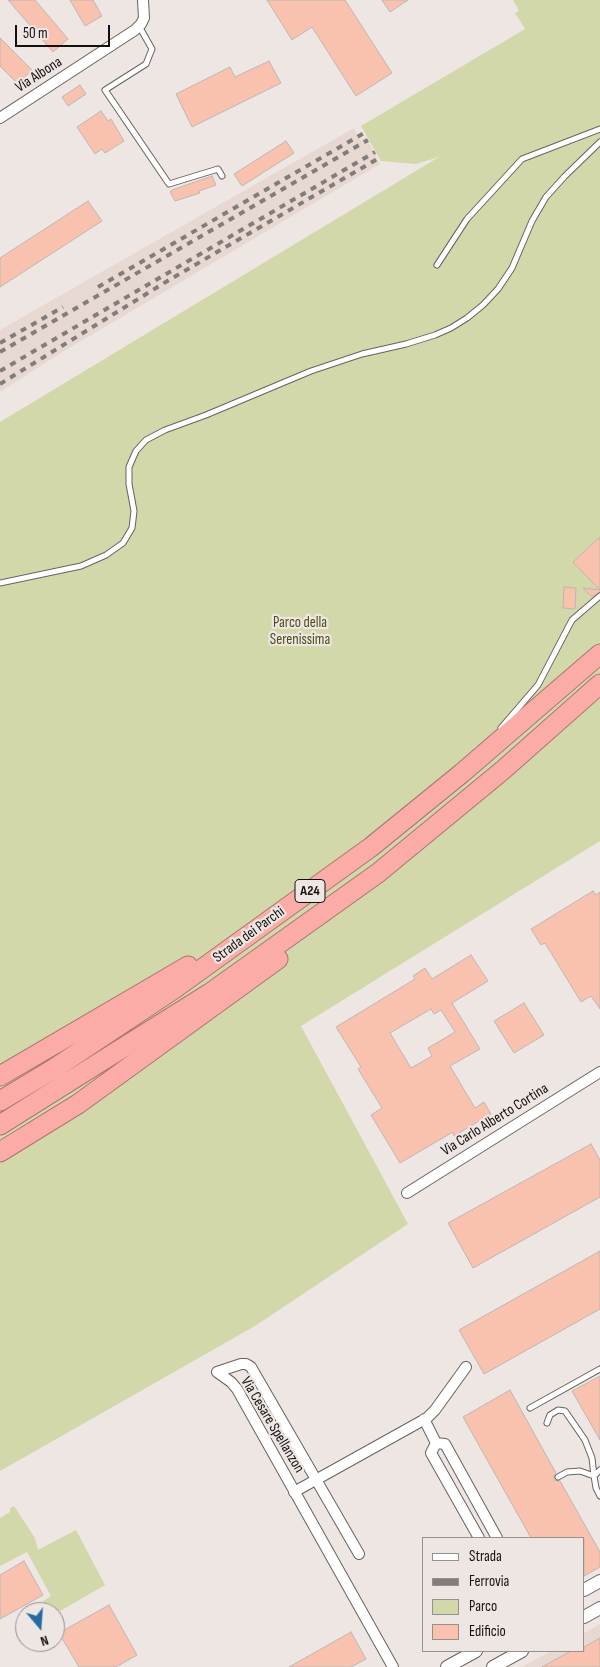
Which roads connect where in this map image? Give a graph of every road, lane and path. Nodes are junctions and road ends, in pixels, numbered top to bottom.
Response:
1 (143, 0) edge
2 (141, 24) junction
3 (0, 118) edge
4 (600, 129) edge
5 (600, 142) edge
6 (222, 176) dead end
7 (437, 265) dead end
8 (0, 583) edge
9 (600, 596) edge
10 (600, 654) edge
11 (600, 684) edge
12 (462, 773) junction
13 (378, 873) junction
14 (280, 912) junction
15 (600, 1072) edge
16 (0, 1076) edge
17 (0, 1101) edge
18 (0, 1125) edge
19 (0, 1152) edge
20 (407, 1193) dead end
21 (466, 1368) dead end
22 (600, 1369) edge
23 (530, 1408) dead end
24 (424, 1420) junction
25 (547, 1423) dead end
26 (436, 1443) junction
27 (600, 1470) edge
28 (594, 1476) junction
29 (558, 1477) dead end
30 (316, 1479) junction
31 (294, 1492) junction
32 (600, 1496) edge
33 (478, 1537) edge
34 (496, 1537) edge
35 (359, 1554) dead end
36 (600, 1581) edge
37 (585, 1589) edge
38 (600, 1608) edge
39 (585, 1616) edge
40 (474, 1652) edge
41 (520, 1652) edge
42 (393, 1667) edge
43 (447, 1667) edge
44 (492, 1667) edge

1 - 2 street
2 - 3 street, Via Albona
2 - 6 lane
4 - 7 lane
5 - 8 lane
9 - 12 lane
10 - 12 highway, Strada dei Parchi / A24
11 - 13 highway, Strada dei Parchi / A24
12 - 14 highway, Strada dei Parchi / A24
13 - 18 highway, Strada dei Parchi / A24
13 - 19 highway
14 - 16 highway
14 - 17 highway, Strada dei Parchi / A24
15 - 20 street, Via Carlo Alberto Cortina
21 - 24 street
22 - 23 lane
24 - 26 street
24 - 30 street
25 - 28 lane
26 - 33 street
26 - 34 street
27 - 28 lane
28 - 29 lane
28 - 32 lane
30 - 31 street
30 - 31 street, Via Cesare Spellanzon
30 - 35 street, Via Cesare Spellanzon
31 - 42 street, Via Cesare Spellanzon
36 - 37 street
38 - 39 street
40 - 43 street
41 - 44 street

